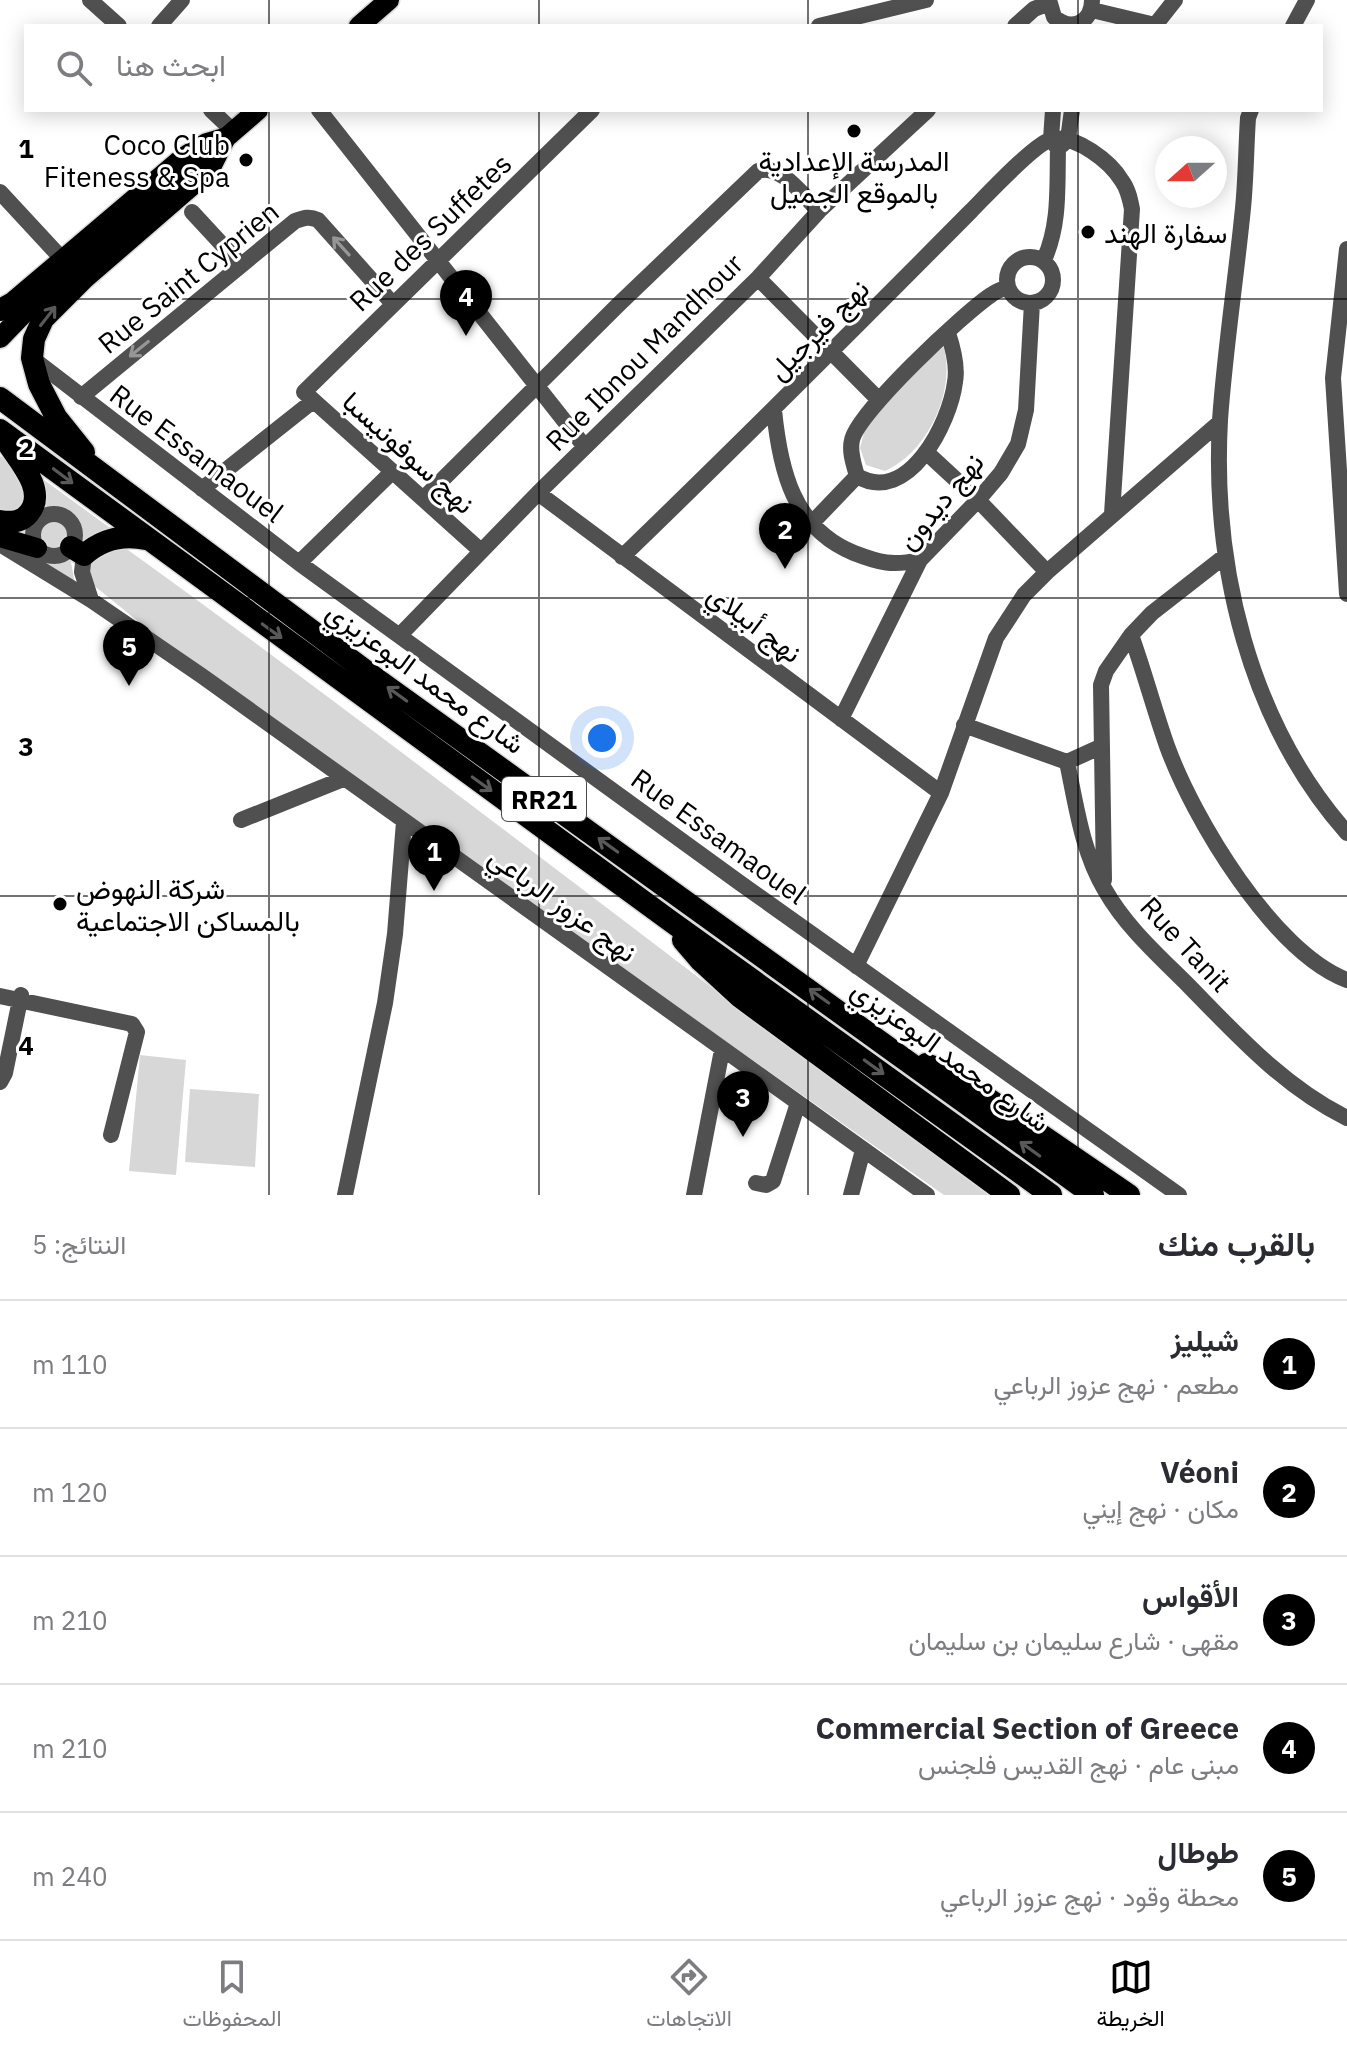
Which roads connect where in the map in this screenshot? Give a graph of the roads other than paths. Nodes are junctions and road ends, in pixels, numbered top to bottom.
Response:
1 (90, 0) edge
2 (182, 0) edge
3 (389, 0) edge
4 (926, 0) edge
5 (1175, 0) edge
6 (1307, 0) edge
7 (1049, 2) edge
8 (879, 6) edge
9 (1087, 15) edge
10 (110, 23) edge
11 (161, 24) edge
12 (361, 24) edge
13 (825, 24) edge
14 (1017, 24) edge
15 (1060, 24) edge
16 (1069, 24) edge
17 (1151, 24) edge
18 (1159, 24) edge
19 (1294, 24) edge
20 (212, 112) edge
21 (256, 112) edge
22 (321, 112) edge
23 (590, 112) edge
24 (926, 112) edge
25 (1053, 112) edge
26 (1071, 112) edge
27 (1248, 113) edge
28 (228, 135) junction
29 (1059, 142) junction
30 (0, 192) edge
31 (819, 211) junction
32 (192, 212) dead end
33 (1347, 249) edge
34 (1044, 260) junction
35 (439, 261) junction
36 (71, 262) junction
37 (241, 265) junction
38 (758, 278) junction
39 (1008, 287) junction
40 (4, 302) edge
41 (1032, 303) junction
42 (393, 304) junction
43 (948, 333) junction
44 (0, 338) edge
45 (831, 351) junction
46 (32, 358) junction
47 (537, 387) junction
48 (308, 396) junction
49 (81, 397) junction
50 (0, 398) edge
51 (878, 399) junction
52 (774, 410) junction
53 (56, 417) junction
54 (1220, 422) junction
55 (0, 431) edge
56 (585, 447) junction
57 (926, 452) junction
58 (392, 472) junction
59 (857, 476) junction
60 (106, 479) junction
61 (202, 489) junction
62 (538, 493) junction
63 (423, 499) junction
64 (978, 500) junction
65 (1112, 514) junction
66 (34, 517) junction
67 (0, 521) edge
68 (811, 524) junction
69 (0, 537) edge
70 (147, 539) junction
71 (0, 544) edge
72 (77, 551) junction
73 (481, 551) junction
74 (43, 552) junction
75 (1225, 556) junction
76 (622, 557) junction
77 (920, 560) junction
78 (299, 563) junction
79 (1047, 572) junction
80 (1347, 594) edge
81 (85, 596) junction
82 (400, 635) junction
83 (1131, 635) junction
84 (841, 719) junction
85 (964, 725) junction
86 (1100, 747) junction
87 (1067, 762) junction
88 (343, 779) junction
89 (941, 793) junction
90 (241, 820) dead end
91 (404, 822) junction
92 (1347, 833) edge
93 (1103, 888) junction
94 (669, 920) junction
95 (856, 966) junction
96 (1347, 980) edge
97 (0, 996) edge
98 (21, 998) junction
99 (722, 1050) junction
100 (899, 1054) junction
101 (0, 1082) edge
102 (798, 1103) junction
103 (1344, 1112) edge
104 (111, 1135) dead end
105 (863, 1150) junction
106 (756, 1183) dead end
107 (345, 1195) edge
108 (694, 1195) edge
109 (851, 1195) edge
110 (927, 1195) edge
111 (1009, 1195) edge
112 (1051, 1195) edge
113 (1093, 1195) edge
114 (1129, 1195) edge
115 (1179, 1195) edge

1 - 10 street
2 - 11 street
3 - 12 main road
4 - 8 street
5 - 18 street
6 - 19 street
7 - 14 street
7 - 15 street
8 - 13 street
9 - 16 street
9 - 17 street
20 - 28 street
21 - 28 main road
22 - 35 street
23 - 35 street, Rue des Suffetes
24 - 31 street, Rue Ibnou Mandhour
25 - 29 street
26 - 29 street
27 - 54 street
28 - 36 highway
46 -> 28 highway
29 - 34 street
29 - 45 street, نهج فيرجيل
29 - 65 street
30 - 36 street
31 - 38 street, Rue Ibnou Mandhour
31 - 47 street
32 - 37 street
33 - 80 street
34 - 39 street
34 - 41 street
35 - 42 street, Rue des Suffetes
35 - 47 street
36 - 40 highway
36 - 44 main road
42 -> 37 street, Rue Saint Cyprien
37 -> 49 street, Rue Saint Cyprien
38 - 45 street
38 - 56 street, Rue Ibnou Mandhour
39 - 41 street
39 - 43 street
41 - 64 street, نهج ديدون
42 - 48 street, Rue des Suffetes
43 - 51 street
43 - 57 street
45 - 51 street
45 - 52 street, نهج فيرجيل
46 - 49 street, Rue Essamaouel
46 - 53 highway
47 - 56 street
47 - 63 street
48 - 58 street, نهج سوفونيسبا
48 - 61 street, Rue des Suffetes
49 - 53 street, Rue Saint Cyprien
49 - 61 street, Rue Essamaouel
50 - 60 highway, شارع محمد البوعزيزي / RR21
51 - 59 street
52 - 68 street
52 - 76 street, نهج فيرجيل
53 - 60 highway
54 - 65 street
54 - 75 street
55 - 66 highway
55 -> 70 highway, شارع محمد البوعزيزي / RR21
56 - 62 street, Rue Ibnou Mandhour
57 - 59 street
57 - 64 street
58 - 63 street, نهج سوفونيسبا
58 - 78 street
59 - 68 street
100 -> 60 highway, شارع محمد البوعزيزي / RR21
61 - 78 street, Rue Essamaouel
62 - 73 street, Rue Ibnou Mandhour
62 - 76 street, نهج أبيلاي
63 - 73 street, نهج سوفونيسبا
64 - 77 street, نهج ديدون
64 - 79 street
65 - 79 street
66 - 67 highway
66 - 72 street
66 - 74 street
68 - 77 street
69 - 74 main road
70 - 72 highway
70 -> 94 highway, شارع محمد البوعزيزي / RR21
71 - 81 street, نهج عزوز الرباعي
72 - 74 street
72 - 81 street
73 - 82 street, Rue Ibnou Mandhour
74 - 81 street, نهج عزوز الرباعي
75 - 83 street
75 - 92 street
76 - 84 street, نهج أبيلاي
77 - 84 street, نهج ديدون
78 - 82 street, Rue Essamaouel
79 - 85 street
81 - 88 street, نهج عزوز الرباعي
82 - 95 street, Rue Essamaouel
83 - 86 street
83 - 96 street
84 - 89 street, نهج أبيلاي
85 - 87 street
85 - 89 street
86 - 87 street
86 - 93 street
87 - 93 street, Rue Tanit
88 - 90 street
88 - 91 street, نهج عزوز الرباعي
89 - 95 street
91 - 99 street, نهج عزوز الرباعي
91 - 107 street
93 - 103 street, Rue Tanit
94 - 111 highway
94 -> 112 highway, شارع محمد البوعزيزي / RR21
95 - 115 street, Rue Essamaouel
97 - 98 street
98 - 101 street
98 - 104 street
99 - 102 street, نهج عزوز الرباعي
99 - 108 street
113 -> 100 highway, شارع محمد البوعزيزي / RR21
100 - 114 highway
102 - 105 street, نهج عزوز الرباعي
102 - 106 street
105 - 109 street
105 - 110 street, نهج عزوز الرباعي

